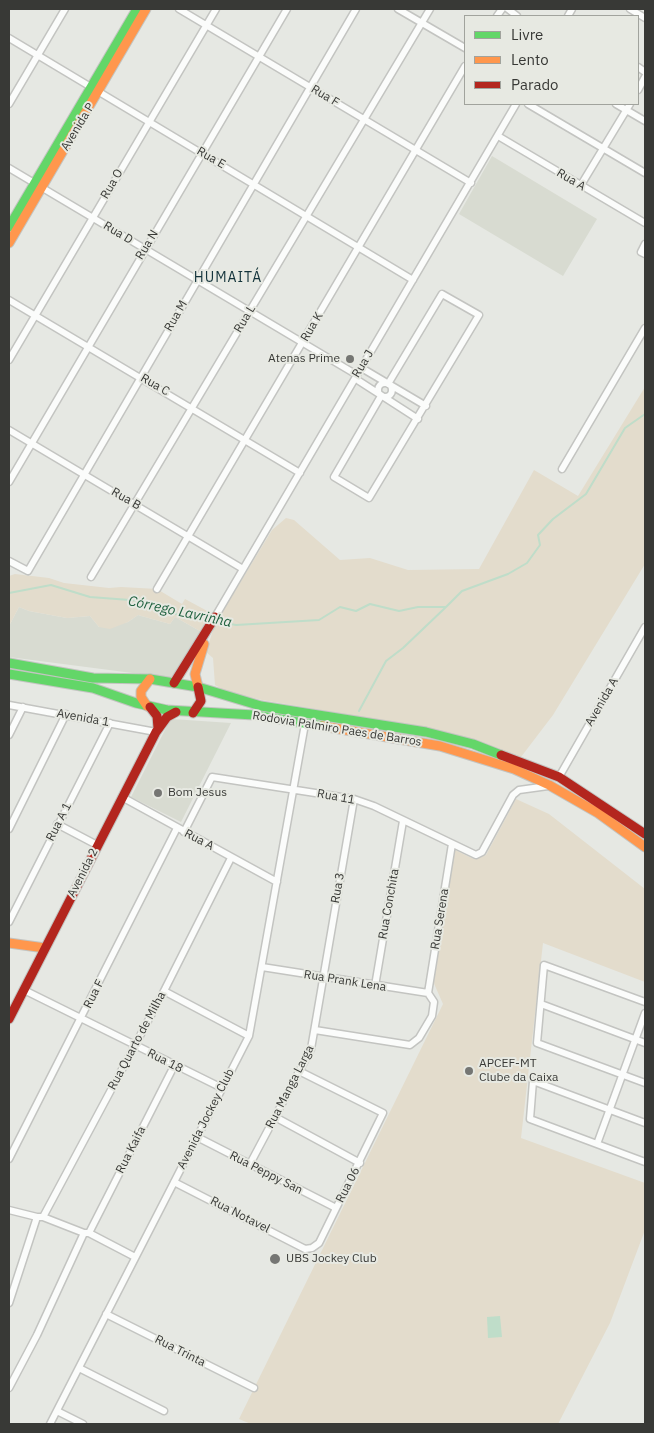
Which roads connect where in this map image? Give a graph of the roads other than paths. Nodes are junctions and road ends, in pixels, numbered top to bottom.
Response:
1 (65, 9) edge
2 (137, 9) edge
3 (146, 9) edge
4 (179, 9) edge
5 (216, 9) edge
6 (287, 9) edge
7 (356, 9) edge
8 (398, 9) edge
9 (430, 9) edge
10 (630, 9) edge
11 (645, 18) edge
12 (421, 22) junction
13 (207, 26) junction
14 (9, 38) edge
15 (464, 47) edge
16 (37, 56) junction
17 (260, 57) junction
18 (464, 68) edge
19 (645, 77) edge
20 (311, 88) junction
21 (639, 88) edge
22 (95, 89) junction
23 (9, 104) edge
24 (515, 105) edge
25 (530, 105) edge
26 (628, 107) edge
27 (364, 119) junction
28 (645, 121) edge
29 (149, 122) junction
30 (498, 136) junction
31 (603, 148) junction
32 (417, 150) junction
33 (202, 153) junction
34 (9, 168) edge
35 (645, 173) edge
36 (471, 183) junction
37 (254, 184) junction
38 (38, 186) junction
39 (581, 186) junction
40 (307, 215) junction
41 (93, 218) junction
42 (645, 223) edge
43 (9, 227) edge
44 (9, 243) edge
45 (645, 244) edge
46 (359, 247) junction
47 (145, 249) junction
48 (645, 254) edge
49 (197, 280) junction
50 (413, 280) junction
51 (9, 300) edge
52 (250, 312) junction
53 (35, 316) junction
54 (645, 328) edge
55 (302, 343) junction
56 (88, 345) junction
57 (9, 360) edge
58 (365, 370) dead end
59 (141, 377) junction
60 (358, 378) junction
61 (388, 384) junction
62 (381, 396) junction
63 (426, 406) junction
64 (193, 407) junction
65 (418, 419) junction
66 (9, 430) edge
67 (245, 440) junction
68 (30, 443) junction
69 (562, 469) dead end
70 (300, 473) junction
71 (83, 474) junction
72 (9, 482) edge
73 (136, 504) junction
74 (188, 536) junction
75 (9, 561) edge
76 (243, 569) junction
77 (91, 577) dead end
78 (158, 588) dead end
79 (213, 621) junction
80 (645, 626) edge
81 (9, 664) edge
82 (9, 674) edge
83 (150, 679) junction
84 (174, 683) junction
85 (198, 687) junction
86 (9, 705) edge
87 (148, 706) junction
88 (23, 707) junction
89 (176, 712) junction
90 (193, 713) junction
91 (66, 714) junction
92 (110, 723) junction
93 (305, 724) junction
94 (157, 730) junction
95 (9, 735) edge
96 (212, 777) joint
97 (559, 778) junction
98 (549, 785) junction
99 (292, 790) junction
100 (122, 797) junction
101 (354, 799) junction
102 (403, 821) junction
103 (57, 824) junction
104 (9, 828) edge
105 (181, 830) junction
106 (645, 834) edge
107 (452, 844) junction
108 (97, 845) junction
109 (645, 847) edge
110 (231, 858) junction
111 (278, 882) junction
112 (9, 922) edge
113 (9, 943) edge
114 (45, 948) junction
115 (262, 967) junction
116 (323, 977) junction
117 (375, 986) junction
118 (24, 990) junction
119 (164, 991) junction
120 (428, 993) junction
121 (645, 1002) edge
122 (541, 1004) junction
123 (645, 1013) edge
124 (9, 1019) edge
125 (81, 1019) junction
126 (315, 1030) junction
127 (249, 1036) junction
128 (635, 1039) junction
129 (645, 1043) edge
130 (134, 1045) junction
131 (174, 1066) junction
132 (299, 1071) junction
133 (622, 1075) junction
134 (645, 1083) edge
135 (222, 1088) junction
136 (609, 1110) junction
137 (275, 1117) junction
138 (645, 1123) edge
139 (197, 1137) junction
140 (597, 1144) junction
141 (9, 1158) edge
142 (645, 1162) edge
143 (360, 1163) junction
144 (250, 1164) junction
145 (174, 1182) junction
146 (336, 1208) junction
147 (9, 1210) edge
148 (40, 1217) junction
149 (87, 1233) junction
150 (305, 1249) joint
151 (135, 1257) junction
152 (9, 1303) edge
153 (106, 1314) junction
154 (79, 1368) junction
155 (9, 1388) edge
156 (254, 1388) dead end
157 (57, 1411) junction
158 (164, 1411) dead end
159 (50, 1424) edge
160 (83, 1424) edge

1 - 16 street
2 - 22 main road, Avenida P
3 - 22 main road, Avenida P
4 - 13 street, Rua F
5 - 13 street, Rua O
6 - 17 street, Rua N
7 - 20 street, Rua M
8 - 12 street
9 - 12 street, Rua L
10 - 11 street
12 - 15 street
12 - 27 street, Rua L
13 - 17 street, Rua F
13 - 29 street, Rua O
14 - 16 street, Rua E
16 - 22 street, Rua E
16 - 23 street
17 - 20 street, Rua F
17 - 33 street, Rua N
18 - 32 street, Rua K
19 - 21 street
20 - 27 street, Rua F
20 - 37 street, Rua M
22 - 29 street, Rua E
22 - 38 main road, Avenida P
24 - 30 street, Rua J
25 - 31 street
26 - 28 street
26 - 31 street
27 - 32 street, Rua F
27 - 40 street, Rua L
29 - 33 street, Rua E
29 - 41 street, Rua O
30 - 36 street, Rua J
30 - 39 street, Rua A
31 - 35 street
31 - 39 street
32 - 36 street, Rua F
32 - 46 street, Rua K
33 - 37 street, Rua E
33 - 47 street, Rua N
34 - 38 street, Rua D
36 - 50 street, Rua J
37 - 40 street, Rua E
37 - 49 street, Rua M
38 - 41 street, Rua D
38 - 43 main road, Avenida P
38 - 44 main road, Avenida P
39 - 42 street, Rua A
40 - 46 street, Rua E
40 - 52 street, Rua L
41 - 47 street, Rua D
41 - 53 street, Rua O
45 - 48 street
46 - 50 street, Rua E
46 - 55 street, Rua K
47 - 49 street, Rua D
47 - 56 street, Rua N
49 - 52 street, Rua D
49 - 59 street, Rua M
50 - 60 street, Rua J
51 - 53 street, Rua C
52 - 55 street, Rua D
52 - 64 street, Rua L
53 - 56 street, Rua C
53 - 57 street, Rua O
54 - 69 street
55 - 60 street, Rua D
55 - 67 street, Rua K
56 - 59 street, Rua C
56 - 68 street, Rua N
58 - 61 street
59 - 64 street, Rua C
59 - 71 street, Rua M
60 - 62 street, Rua D
60 - 70 street, Rua J
61 - 62 street
61 - 63 street
61 - 63 street
62 - 65 street, Rua D
62 - 65 street
63 - 65 street
64 - 67 street, Rua C
64 - 73 street, Rua L
66 - 68 street, Rua B
67 - 70 street, Rua C
67 - 74 street, Rua K
68 - 71 street, Rua B
68 - 72 street, Rua N
70 - 76 street, Rua J
71 - 73 street, Rua B
71 - 75 street, Rua M
73 - 74 street, Rua B
73 - 77 street, Rua L
74 - 76 street, Rua B
74 - 78 street, Rua K
76 - 79 street, Rua J
79 - 84 main road, Rua J
79 - 85 main road, Rua J
80 - 97 street, Avenida A
81 - 83 main road, Rodovia Palmiro Paes de Barros
82 - 87 main road, Rodovia Palmiro Paes de Barros
83 - 84 main road, Rodovia Palmiro Paes de Barros
83 - 87 main road
84 - 85 main road, Rodovia Palmiro Paes de Barros
85 - 90 main road, Rua J
85 - 97 main road, Rodovia Palmiro Paes de Barros
86 - 88 street, Avenida 1
87 - 89 main road, Rodovia Palmiro Paes de Barros
87 - 94 main road
88 - 91 street, Avenida 1
88 - 95 street
89 - 90 main road, Rodovia Palmiro Paes de Barros
89 - 94 main road, Avenida 2
90 - 93 main road, Rodovia Palmiro Paes de Barros
91 - 92 street, Avenida 1
91 - 104 street
92 - 94 street, Avenida 1
92 - 103 street, Rua A 1
93 - 98 main road, Rodovia Palmiro Paes de Barros
93 - 99 street
94 - 100 main road, Avenida 2
96 - 99 street, Rua 11
96 - 105 street, Rua F
97 - 106 main road, Rodovia Palmiro Paes de Barros
98 - 107 street, Rua 11
98 - 109 main road, Rodovia Palmiro Paes de Barros
99 - 101 street, Rua 11
99 - 111 street, Avenida Jockey Club
100 - 105 street, Rua A
100 - 108 main road, Avenida 2
101 - 102 street, Rua 11
101 - 116 street, Rua 3
102 - 107 street, Rua 11
102 - 117 street, Rua Conchita
103 - 108 street
103 - 112 street, Rua A 1
105 - 110 street, Rua A
105 - 125 street, Rua F
107 - 120 street, Rua Serena
108 - 114 main road, Avenida 2
110 - 111 street, Rua A
110 - 119 street, Rua Quarto de Milha
111 - 115 street, Avenida Jockey Club
113 - 114 main road
114 - 118 main road, Avenida 2
115 - 116 street, Rua Prank Lena
115 - 127 street, Avenida Jockey Club
116 - 117 street, Rua Prank Lena
116 - 126 street, Rua Manga Larga
117 - 120 street, Rua Prank Lena
118 - 124 main road, Avenida 2
118 - 125 street
119 - 127 street
119 - 130 street, Rua Quarto de Milha
120 - 126 street
121 - 122 street
122 - 128 street
122 - 133 street
123 - 128 street
125 - 130 street, Rua 18
125 - 141 street, Rua F
126 - 132 street, Rua Manga Larga
127 - 135 street, Avenida Jockey Club
128 - 129 street
128 - 133 street
130 - 131 street, Rua 18
130 - 148 street, Rua Quarto de Milha
131 - 135 street, Rua 18
131 - 149 street, Rua Kaifa
132 - 137 street, Rua Manga Larga
132 - 143 street, Rua 06
133 - 134 street
133 - 136 street
135 - 139 street, Avenida Jockey Club
136 - 138 street
136 - 140 street
136 - 140 street
137 - 143 street
137 - 144 street, Rua Manga Larga
139 - 144 street, Rua Peppy San
139 - 145 street, Avenida Jockey Club
140 - 142 street
143 - 146 street, Rua 06
144 - 146 street, Rua Peppy San
145 - 150 street, Rua Notavel
145 - 151 street, Avenida Jockey Club
146 - 150 street, Rua 06
147 - 148 street
148 - 149 street
148 - 152 street, Rua Quarto de Milha
149 - 151 street
149 - 155 street, Rua Kaifa
151 - 153 street, Avenida Jockey Club
153 - 154 street, Avenida Jockey Club
153 - 156 street, Rua Trinta
154 - 157 street, Avenida Jockey Club
154 - 158 street
157 - 159 street, Avenida Jockey Club
157 - 160 street

